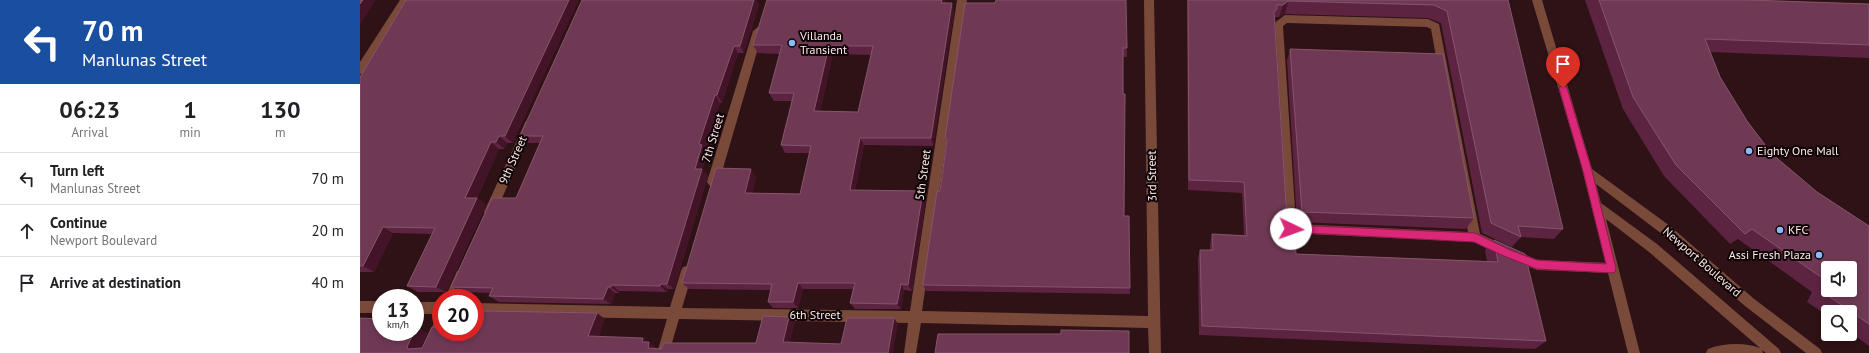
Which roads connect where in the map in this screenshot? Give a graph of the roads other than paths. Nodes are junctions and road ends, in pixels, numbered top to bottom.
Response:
1 (405, 0) edge
2 (962, 0) edge
3 (1149, 0) edge
4 (1537, 0) edge
5 (761, 23) edge
6 (360, 70) edge
7 (533, 116) edge
8 (1587, 171) junction
9 (711, 192) edge
10 (1595, 205) junction
11 (484, 225) edge
12 (1475, 237) junction
13 (690, 261) edge
14 (467, 262) edge
15 (1612, 268) junction
16 (455, 289) edge
17 (360, 307) edge
18 (372, 307) edge
19 (484, 309) edge
20 (674, 314) junction
21 (915, 316) junction
22 (1154, 322) junction
23 (432, 340) edge
24 (426, 353) edge
25 (663, 353) edge
26 (910, 353) edge
27 (1155, 353) edge
28 (1634, 353) edge
29 (1712, 353) edge
30 (1757, 353) edge
31 (1775, 353) edge
32 (1816, 353) edge

1 - 6 street
2 - 21 street, 5th Street
3 - 22 street, 3rd Street
4 - 8 street
5 - 9 street, 7th Street
7 - 11 street, 9th Street
8 - 10 street
8 - 32 street, Newport Boulevard
10 - 15 street
10 - 31 street, Newport Boulevard
12 - 12 street
12 - 15 street
13 - 20 street
14 - 16 street
15 - 28 street
17 - 18 street
19 - 20 street, 6th Street
20 - 21 street, 6th Street
20 - 25 street
21 - 22 street, 6th Street
21 - 26 street, 5th Street
22 - 27 street, 3rd Street
23 - 24 street
29 - 30 street

